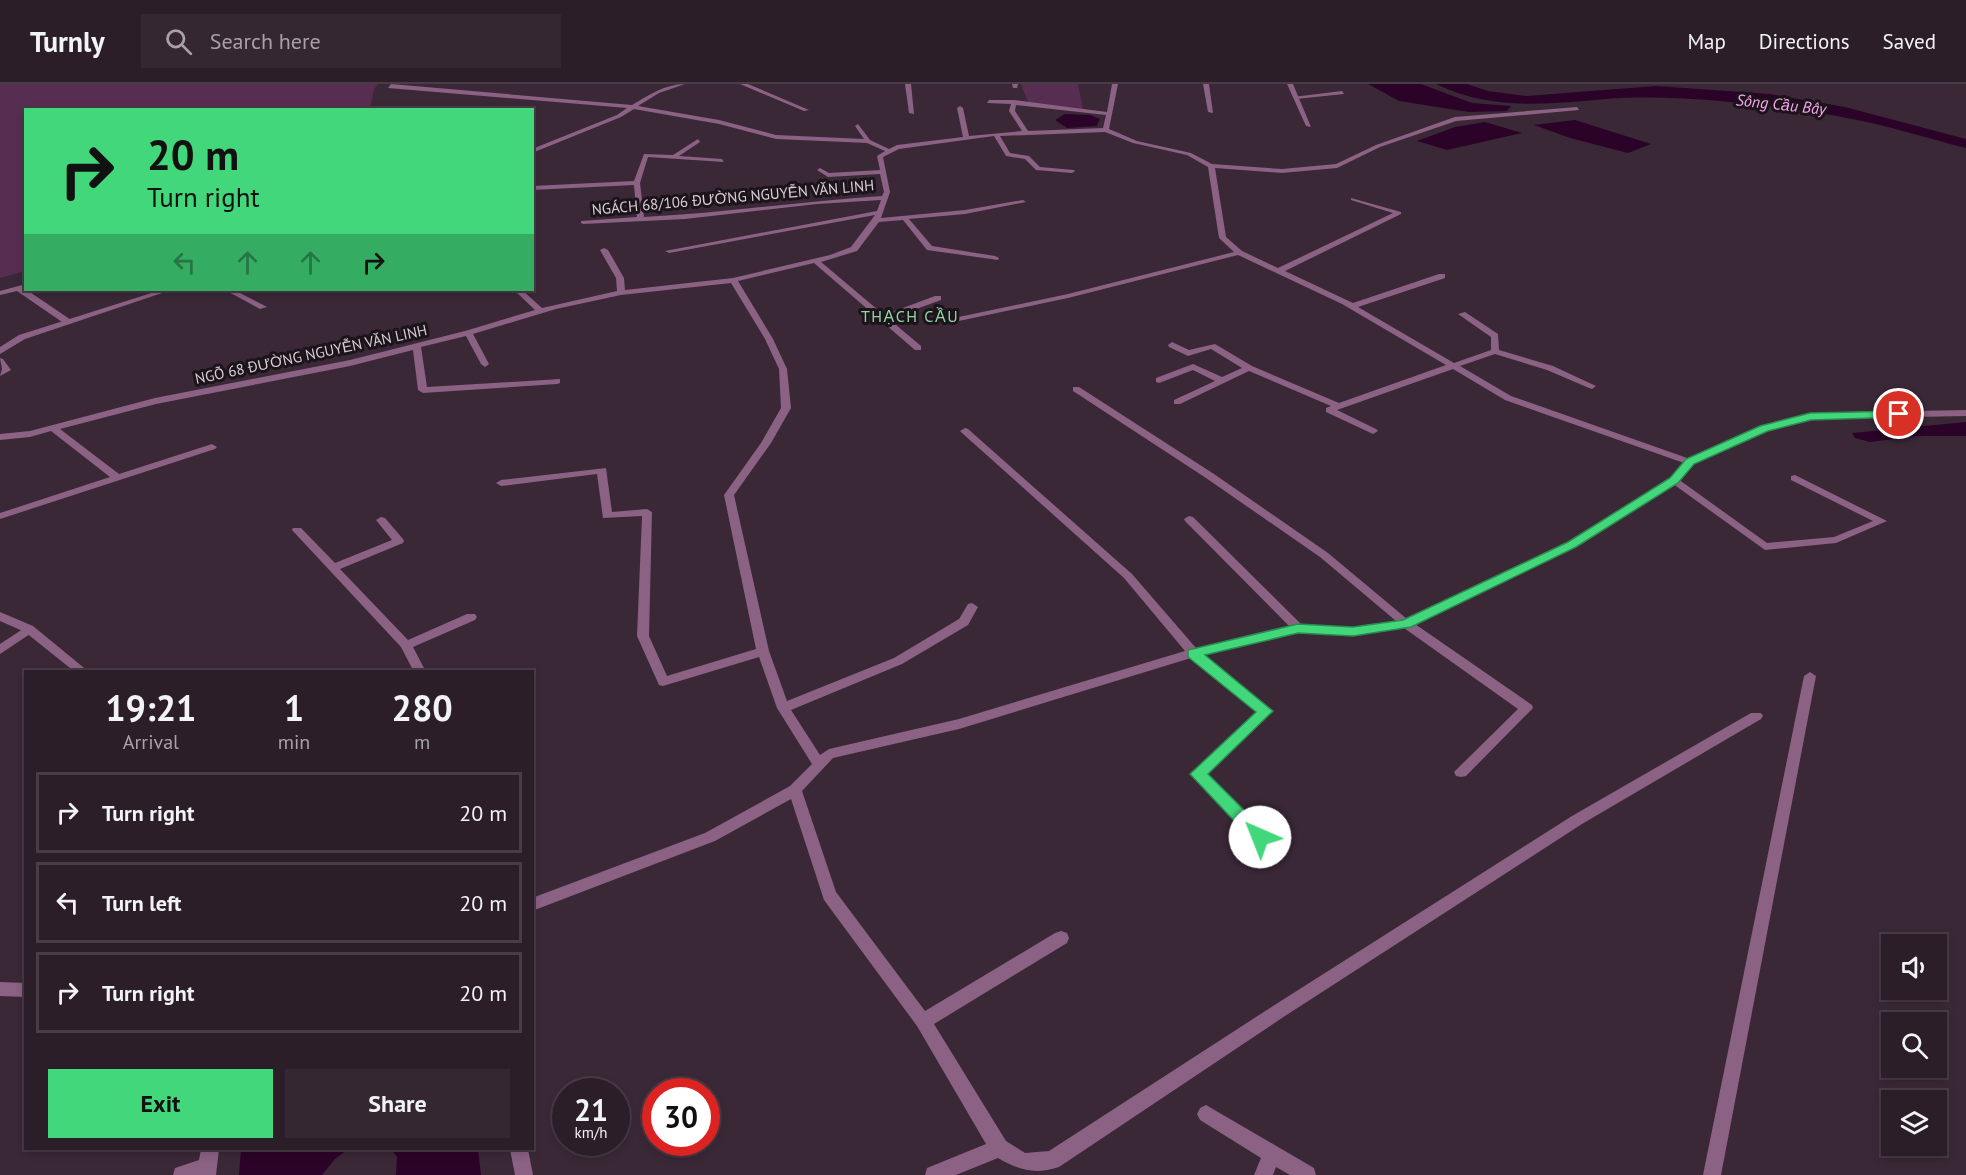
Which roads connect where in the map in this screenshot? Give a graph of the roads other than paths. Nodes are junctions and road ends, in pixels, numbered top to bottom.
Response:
1 (394, 84) edge
2 (682, 84) edge
3 (743, 84) edge
4 (908, 84) edge
5 (1115, 84) edge
6 (1206, 84) edge
7 (1290, 84) edge
8 (1342, 93) dead end
9 (1296, 97) junction
10 (989, 102) dead end
11 (1014, 102) junction
12 (633, 107) junction
13 (960, 108) dead end
14 (1577, 109) dead end
15 (806, 110) dead end
16 (1212, 112) dead end
17 (912, 113) dead end
18 (1109, 114) junction
19 (858, 126) dead end
20 (1309, 126) dead end
21 (1106, 130) junction
22 (1025, 131) junction
23 (996, 134) junction
24 (966, 138) junction
25 (698, 141) dead end
26 (867, 141) junction
27 (534, 151) edge
28 (889, 151) junction
29 (676, 155) junction
30 (722, 161) dead end
31 (1211, 166) junction
32 (820, 170) dead end
33 (1072, 171) dead end
34 (883, 172) junction
35 (637, 183) junction
36 (534, 188) edge
37 (885, 198) junction
38 (1353, 199) dead end
39 (1023, 202) dead end
40 (878, 216) junction
41 (904, 217) junction
42 (641, 219) junction
43 (584, 222) dead end
44 (604, 250) dead end
45 (669, 251) dead end
46 (1239, 253) junction
47 (995, 258) dead end
48 (816, 261) junction
49 (1281, 270) junction
50 (1442, 276) dead end
51 (733, 280) junction
52 (22, 286) edge
53 (28, 291) edge
54 (164, 291) edge
55 (231, 291) edge
56 (519, 291) edge
57 (0, 293) edge
58 (621, 293) junction
59 (938, 298) dead end
60 (1352, 306) junction
61 (263, 307) dead end
62 (541, 311) junction
63 (1462, 314) dead end
64 (883, 318) junction
65 (957, 320) dead end
66 (68, 322) junction
67 (468, 333) junction
68 (1172, 345) dead end
69 (417, 346) junction
70 (918, 348) dead end
71 (0, 351) edge
72 (1495, 351) junction
73 (0, 361) edge
74 (485, 364) dead end
75 (1454, 364) junction
76 (1249, 368) junction
77 (0, 373) edge
78 (1159, 380) dead end
79 (557, 381) dead end
80 (1222, 381) junction
81 (1592, 386) dead end
82 (1076, 389) dead end
83 (1177, 402) dead end
84 (1338, 406) junction
85 (1966, 413) edge
86 (53, 428) junction
87 (965, 431) dead end
88 (1373, 431) dead end
89 (0, 437) edge
90 (212, 447) dead end
91 (1690, 462) junction
92 (117, 477) junction
93 (1795, 478) dead end
94 (1674, 481) junction
95 (501, 483) dead end
96 (0, 516) edge
97 (1189, 519) dead end
98 (381, 520) dead end
99 (297, 531) dead end
100 (333, 568) junction
101 (972, 607) dead end
102 (0, 616) edge
103 (471, 617) dead end
104 (1406, 624) junction
105 (1298, 628) junction
106 (29, 629) junction
107 (406, 645) junction
108 (0, 650) edge
109 (763, 651) junction
110 (1193, 653) junction
111 (80, 670) edge
112 (419, 670) edge
113 (1810, 676) dead end
114 (783, 708) junction
115 (1756, 716) dead end
116 (819, 764) junction
117 (1461, 772) dead end
118 (795, 790) junction
119 (1260, 837) dead end
120 (534, 904) edge
121 (1061, 938) dead end
122 (0, 989) edge
123 (24, 990) edge
124 (923, 1021) junction
125 (1206, 1114) dead end
126 (999, 1148) junction
127 (519, 1150) edge
128 (1273, 1154) junction
129 (208, 1164) edge
130 (182, 1175) edge
131 (524, 1175) edge
132 (934, 1175) edge
133 (1263, 1175) edge
134 (1307, 1175) edge
135 (1712, 1175) edge

1 - 12 street
2 - 12 street
3 - 15 street
4 - 17 street
5 - 18 street
6 - 16 street
7 - 9 street
8 - 9 street
9 - 20 street
10 - 11 street
11 - 18 street
11 - 22 street
12 - 26 street
12 - 27 street
13 - 24 street
14 - 31 street
18 - 21 street
19 - 26 street
21 - 22 street
21 - 31 street
22 - 23 street
23 - 24 street
23 - 33 street
24 - 28 street
25 - 29 street
26 - 28 street
28 - 34 street, NGÕ 68 ĐƯỜNG NGUYỄN VĂN LINH
29 - 30 street
29 - 35 street
31 - 46 street
32 - 34 street
34 - 37 street, NGÕ 68 ĐƯỜNG NGUYỄN VĂN LINH
35 - 36 street
35 - 42 street
37 - 40 street, NGÕ 68 ĐƯỜNG NGUYỄN VĂN LINH
37 - 42 street, NGÁCH 68/106 ĐƯỜNG NGUYỄN VĂN LINH
38 - 49 street
39 - 41 street
40 - 41 street
40 - 45 street
40 - 48 street, NGÕ 68 ĐƯỜNG NGUYỄN VĂN LINH
41 - 47 street
42 - 43 street, NGÁCH 68/106 ĐƯỜNG NGUYỄN VĂN LINH
44 - 58 street
46 - 49 street
46 - 65 street
48 - 51 street, NGÕ 68 ĐƯỜNG NGUYỄN VĂN LINH
48 - 64 street
49 - 60 street
50 - 60 street
51 - 58 street, NGÕ 68 ĐƯỜNG NGUYỄN VĂN LINH
51 - 109 street
52 - 57 street
53 - 66 street
54 - 66 street
55 - 61 street
56 - 62 street
58 - 62 street, NGÕ 68 ĐƯỜNG NGUYỄN VĂN LINH
59 - 64 street
60 - 75 street
62 - 67 street, NGÕ 68 ĐƯỜNG NGUYỄN VĂN LINH
63 - 72 street
64 - 70 street
66 - 71 street
67 - 69 street, NGÕ 68 ĐƯỜNG NGUYỄN VĂN LINH
67 - 74 street
68 - 76 street
69 - 79 street
69 - 86 street, NGÕ 68 ĐƯỜNG NGUYỄN VĂN LINH
72 - 75 street
72 - 81 street
73 - 77 street
75 - 84 street
75 - 91 street
76 - 80 street
76 - 84 street
78 - 80 street
80 - 83 street
82 - 104 street
84 - 88 street
85 - 91 street
86 - 89 street, NGÕ 68 ĐƯỜNG NGUYỄN VĂN LINH
86 - 92 street
87 - 110 street
90 - 92 street
91 - 94 street
92 - 96 street
93 - 94 street
94 - 104 street
95 - 109 street
97 - 105 street
98 - 100 street
99 - 100 street
100 - 107 street
101 - 114 street
102 - 106 street
103 - 107 street
104 - 105 street
104 - 117 street
105 - 110 street
106 - 108 street
106 - 111 street
107 - 112 street
109 - 114 street
110 - 116 street
110 - 119 street
113 - 135 street
114 - 116 street
115 - 126 street
116 - 118 street
118 - 120 street
118 - 124 street
121 - 124 street
122 - 123 street
124 - 126 street
125 - 128 street
126 - 132 street
127 - 131 street
128 - 133 street
128 - 134 street
129 - 130 street

